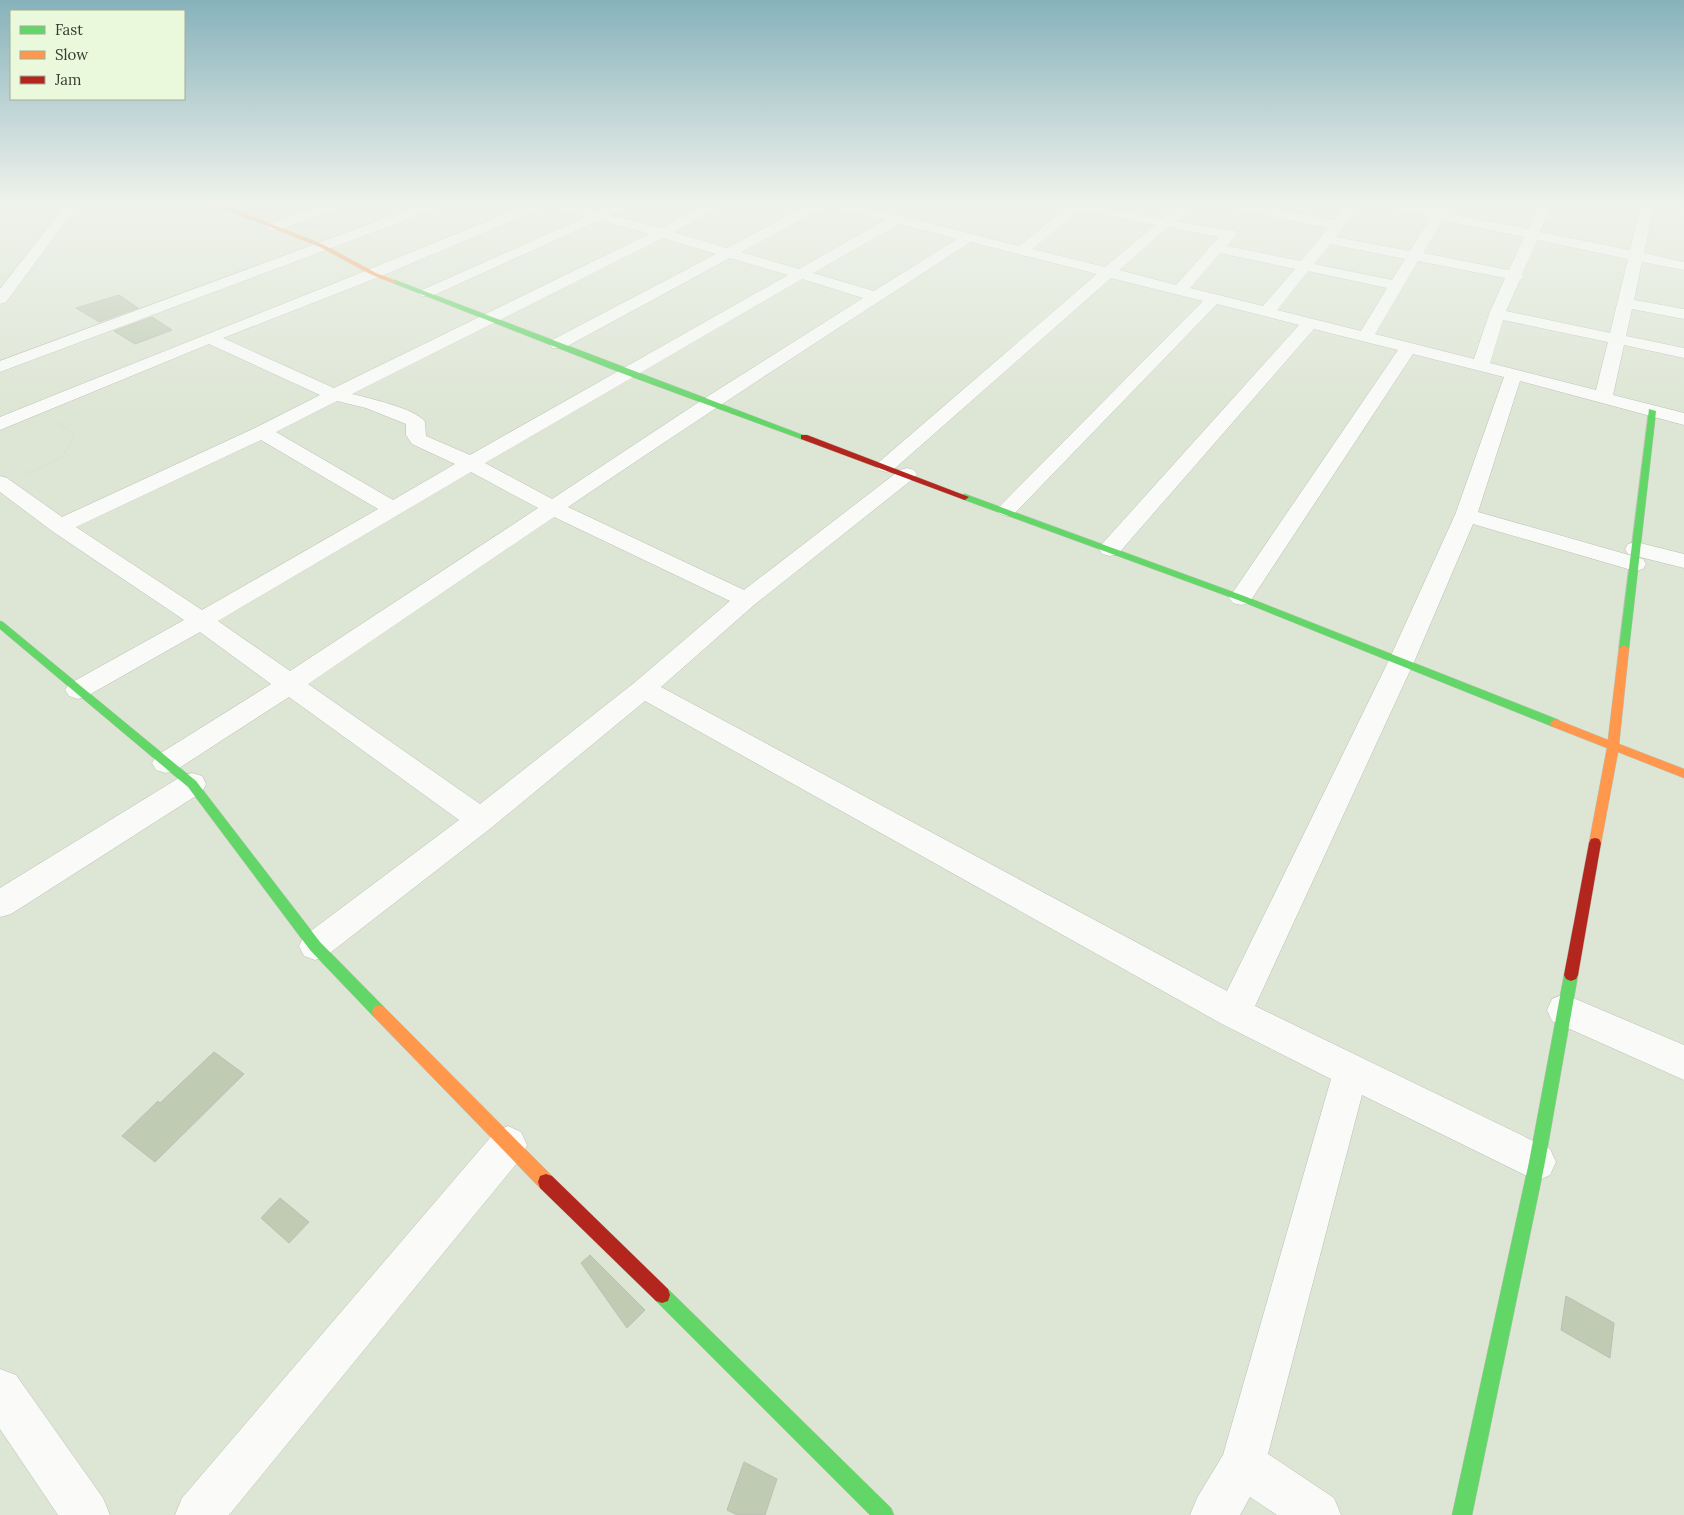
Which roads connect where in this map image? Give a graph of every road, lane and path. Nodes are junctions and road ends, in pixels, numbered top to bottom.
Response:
1 (21, 272) edge
2 (254, 272) edge
3 (370, 272) edge
4 (380, 272) edge
5 (475, 272) edge
6 (583, 272) edge
7 (693, 272) edge
8 (792, 272) edge
9 (804, 272) edge
10 (916, 272) edge
11 (1108, 272) joint
12 (1196, 272) edge
13 (1299, 272) edge
14 (1331, 272) edge
15 (1404, 272) edge
16 (1494, 272) edge
17 (1518, 272) edge
18 (1632, 272) edge
19 (374, 274) junction
20 (800, 274) junction
21 (1516, 276) junction
22 (1395, 285) junction
23 (1180, 290) junction
24 (427, 293) junction
25 (878, 297) junction
26 (0, 299) edge
27 (1213, 299) junction
28 (1625, 303) junction
29 (1267, 312) junction
30 (1497, 314) junction
31 (1684, 314) edge
32 (488, 318) junction
33 (1310, 323) junction
34 (1365, 337) junction
35 (209, 338) junction
36 (1616, 339) junction
37 (558, 344) junction
38 (1408, 348) junction
39 (1684, 353) edge
40 (1480, 366) junction
41 (0, 367) edge
42 (627, 372) junction
43 (1514, 374) junction
44 (334, 395) junction
45 (1603, 397) junction
46 (711, 402) junction
47 (42, 408) junction
48 (1652, 411) junction
49 (1684, 419) edge
50 (0, 424) edge
51 (262, 432) junction
52 (470, 464) junction
53 (896, 470) junction
54 (1, 482) edge
55 (553, 508) junction
56 (393, 509) junction
57 (1007, 510) junction
58 (1466, 515) junction
59 (60, 526) junction
60 (1110, 549) junction
61 (1636, 557) junction
62 (1684, 562) edge
63 (1241, 598) junction
64 (746, 600) junction
65 (201, 621) junction
66 (0, 624) edge
67 (1401, 662) junction
68 (288, 685) junction
69 (643, 689) junction
70 (78, 690) junction
71 (1613, 747) junction
72 (166, 763) junction
73 (1684, 774) edge
74 (192, 784) junction
75 (481, 820) junction
76 (0, 904) edge
77 (315, 946) junction
78 (1564, 1010) junction
79 (1234, 1013) junction
80 (1684, 1063) edge
81 (1351, 1070) junction
82 (508, 1145) junction
83 (1537, 1162) junction
84 (0, 1392) edge
85 (1243, 1464) junction
86 (86, 1515) edge
87 (200, 1515) edge
88 (884, 1515) edge
89 (1214, 1515) edge
90 (1317, 1515) edge
91 (1462, 1515) edge

1 - 26 street
2 - 41 street
3 - 19 street
4 - 19 street
5 - 24 street
6 - 32 street
7 - 37 street
8 - 20 street
9 - 20 street
10 - 25 street
11 - 23 street
11 - 53 street
12 - 23 street
13 - 29 street
14 - 22 street
15 - 22 street
16 - 21 street
17 - 21 street
18 - 28 street
19 - 24 street
19 - 35 street
20 - 25 street
20 - 42 street
21 - 30 street
22 - 34 street
23 - 27 street
24 - 32 street
25 - 46 street
27 - 29 street
27 - 57 street
28 - 31 street
28 - 36 street
29 - 33 street
30 - 36 street
30 - 40 street
32 - 37 street
32 - 44 street
33 - 34 street
33 - 60 street
34 - 38 street
35 - 44 street
35 - 47 street
36 - 39 street
36 - 45 street
37 - 42 street
38 - 40 street
38 - 63 street
40 - 43 street
42 - 46 street
42 - 52 street
43 - 45 street
43 - 58 street
44 - 51 street
44 - 52 street
45 - 48 street
46 - 53 street
46 - 55 street
47 - 50 street
47 - 54 path
48 - 49 street
48 - 61 street
51 - 56 street
51 - 59 street
52 - 55 street
52 - 56 street
53 - 57 street
53 - 64 street
54 - 59 street
55 - 64 street
55 - 68 street
56 - 65 street
57 - 60 street
58 - 61 street
58 - 67 street
59 - 65 street
60 - 63 street
61 - 62 street
61 - 71 street
63 - 67 street
64 - 69 street
65 - 68 street
65 - 70 street
66 - 70 street
67 - 71 street
67 - 79 street
68 - 72 street
68 - 75 street
69 - 75 street
69 - 79 street
70 - 72 street
71 - 73 street
71 - 78 street
72 - 74 street
74 - 76 street
74 - 77 street
75 - 77 street
77 - 82 street
78 - 80 street
78 - 83 street
79 - 81 street
81 - 83 street
81 - 85 street
82 - 87 street
82 - 88 street
83 - 91 street
84 - 86 street
85 - 89 street
85 - 90 street

